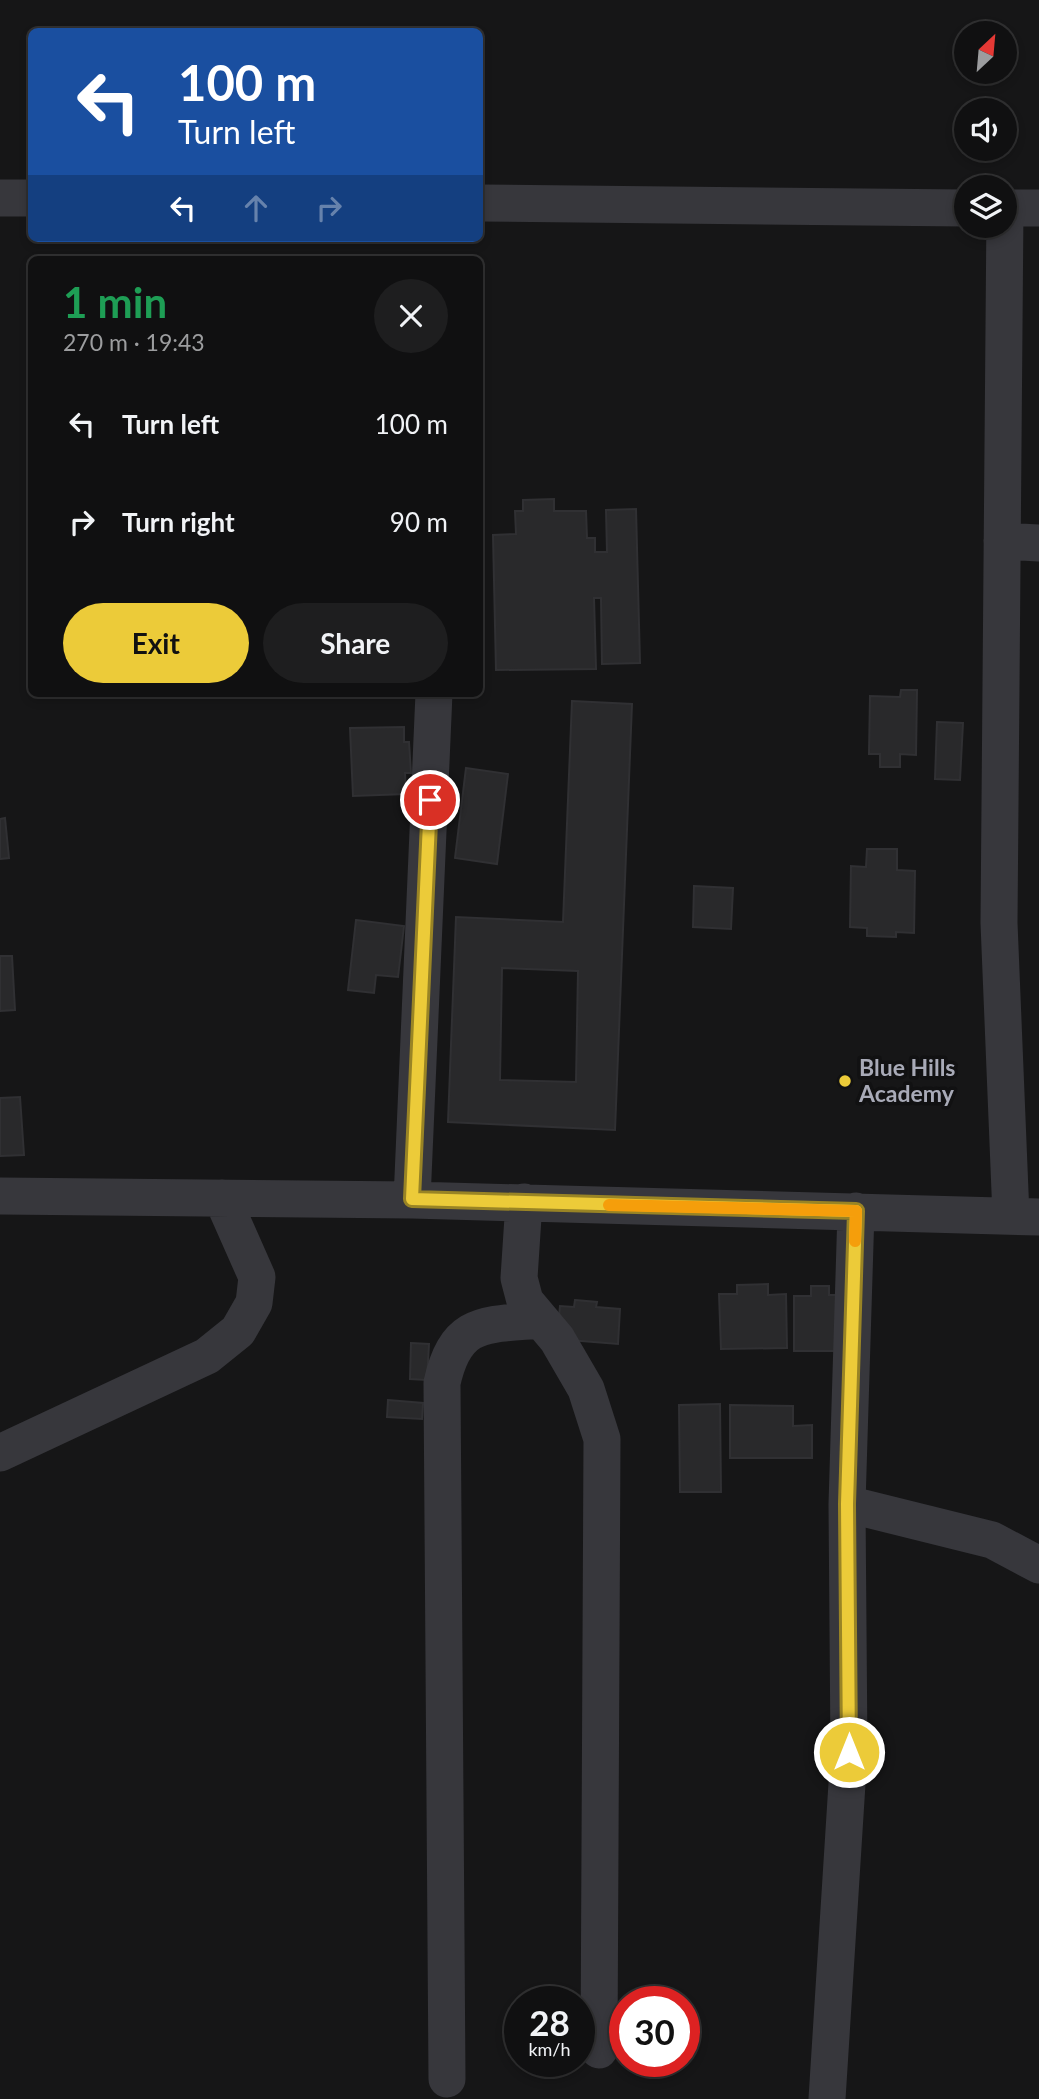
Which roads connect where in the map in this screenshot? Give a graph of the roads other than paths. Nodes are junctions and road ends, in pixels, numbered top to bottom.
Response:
1 (0, 198) edge
2 (28, 198) edge
3 (483, 203) edge
4 (954, 208) edge
5 (1017, 208) edge
6 (1039, 208) edge
7 (1005, 238) edge
8 (1002, 541) junction
9 (1039, 543) edge
10 (434, 697) edge
11 (0, 1196) edge
12 (222, 1198) junction
13 (412, 1199) junction
14 (524, 1202) junction
15 (856, 1211) junction
16 (1025, 1217) edge
17 (541, 1320) junction
18 (0, 1453) edge
19 (847, 1504) junction
20 (1039, 1565) edge
21 (600, 2050) dead end
22 (447, 2079) dead end
23 (827, 2099) edge

1 - 2 street
3 - 4 street
5 - 6 street
7 - 8 street
8 - 9 street
8 - 16 street
10 - 13 street
11 - 12 street
12 - 13 street
12 - 18 street
13 - 14 street
14 - 15 street
14 - 17 street
15 - 16 street
15 - 19 street
17 - 21 street
17 - 22 street
19 - 20 street
19 - 23 street

